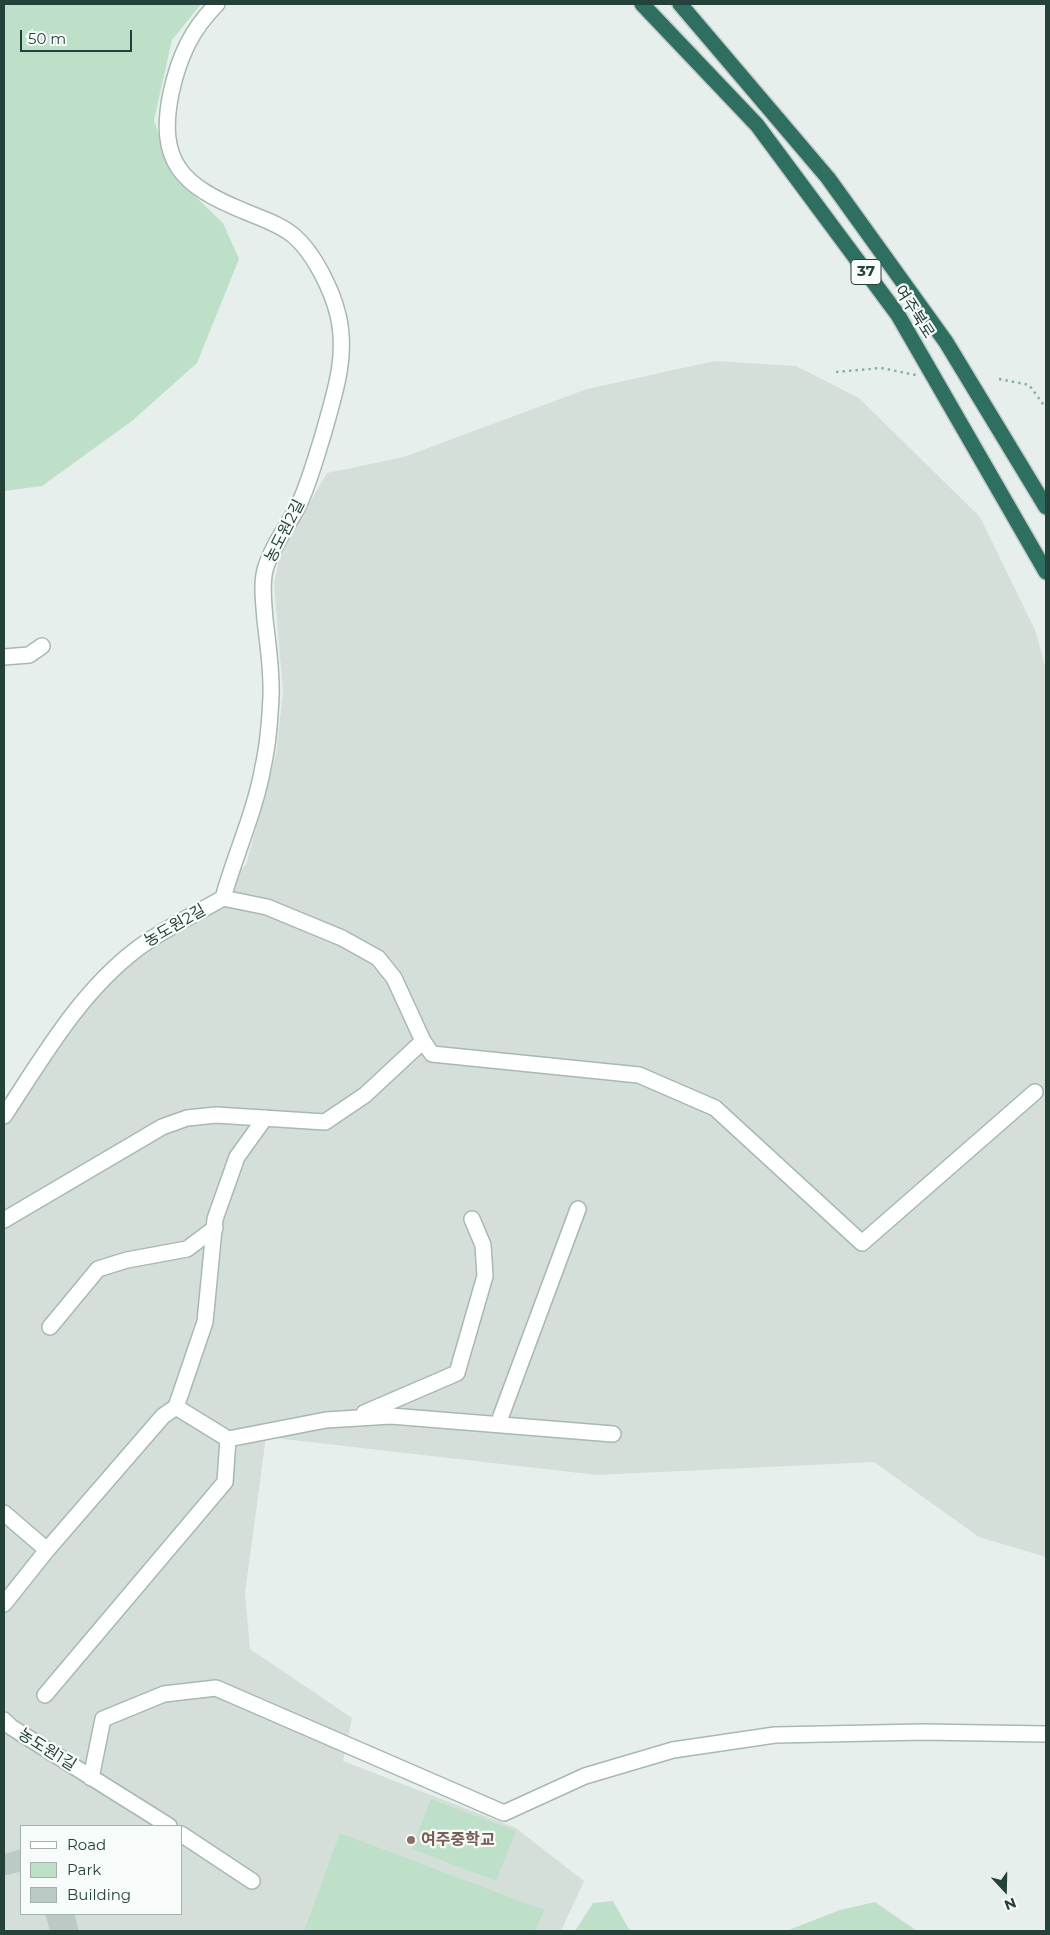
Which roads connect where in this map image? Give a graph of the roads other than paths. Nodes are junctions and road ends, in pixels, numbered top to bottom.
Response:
1 (217, 4) edge
2 (642, 4) edge
3 (680, 4) edge
4 (1046, 507) edge
5 (1046, 572) edge
6 (42, 646) dead end
7 (4, 657) edge
8 (223, 898) junction
9 (423, 1041) junction
10 (1035, 1092) dead end
11 (4, 1116) edge
12 (264, 1118) junction
13 (578, 1208) dead end
14 (472, 1219) dead end
15 (4, 1220) edge
16 (215, 1228) junction
17 (50, 1327) dead end
18 (176, 1406) junction
19 (354, 1418) junction
20 (498, 1424) junction
21 (613, 1434) dead end
22 (228, 1439) junction
23 (4, 1513) edge
24 (47, 1550) junction
25 (4, 1604) edge
26 (45, 1695) dead end
27 (4, 1720) edge
28 (1046, 1734) edge
29 (92, 1778) junction
30 (167, 1825) edge
31 (182, 1835) edge
32 (252, 1882) dead end

1 - 8 street, 농도원2길
2 - 5 highway, 여주북로 / 37
3 - 4 highway, 여주북로 / 37
6 - 7 street
8 - 9 street
8 - 11 street, 농도원2길
9 - 10 street
9 - 12 street
12 - 15 street
12 - 16 street
13 - 20 street
14 - 19 street
16 - 17 street
16 - 18 street
18 - 22 street
18 - 24 street
19 - 20 street
19 - 22 street
20 - 21 street
22 - 26 street
23 - 24 street
24 - 25 street
27 - 29 street, 농도원1길
28 - 29 street
29 - 30 street, 농도원1길
31 - 32 street

